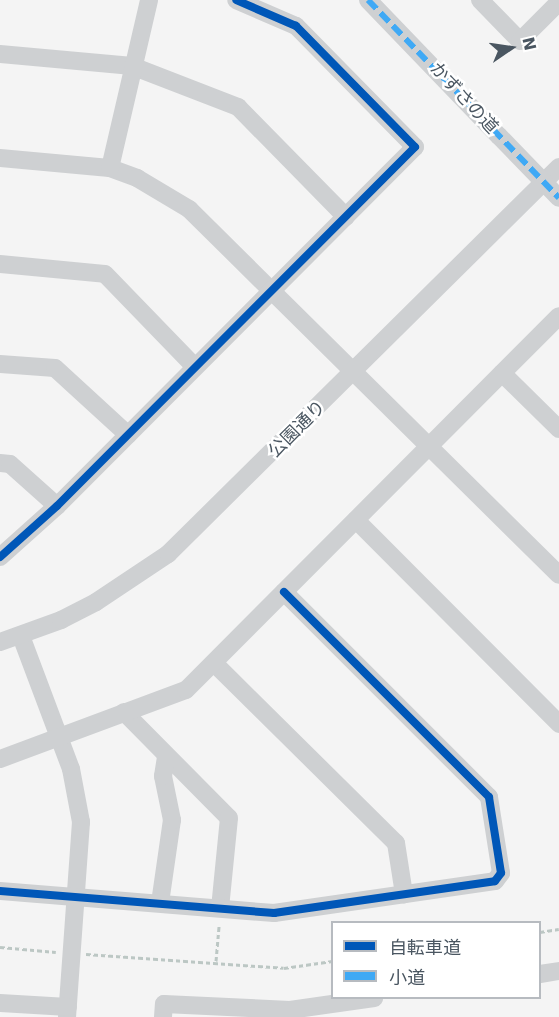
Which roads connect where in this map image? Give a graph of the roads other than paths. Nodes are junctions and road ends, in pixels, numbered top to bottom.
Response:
1 (149, 0) edge
2 (236, 0) edge
3 (368, 0) edge
4 (480, 0) edge
5 (559, 2) edge
6 (0, 54) edge
7 (132, 66) junction
8 (0, 158) edge
9 (559, 167) edge
10 (110, 168) junction
11 (559, 198) edge
12 (346, 217) junction
13 (0, 264) edge
14 (272, 290) junction
15 (559, 316) edge
16 (0, 364) edge
17 (195, 367) junction
18 (502, 373) junction
19 (352, 374) junction
20 (559, 429) edge
21 (128, 435) junction
22 (429, 446) junction
23 (0, 463) edge
24 (57, 506) junction
25 (356, 520) junction
26 (0, 557) edge
27 (559, 575) edge
28 (284, 592) junction
29 (21, 636) junction
30 (0, 642) edge
31 (214, 663) junction
32 (124, 712) junction
33 (559, 724) edge
34 (59, 737) junction
35 (166, 757) junction
36 (0, 759) edge
37 (0, 891) edge
38 (404, 894) junction
39 (77, 897) junction
40 (160, 903) junction
41 (220, 908) junction
42 (559, 971) edge
43 (541, 974) edge
44 (367, 999) edge
45 (0, 1003) edge
46 (68, 1012) edge
47 (163, 1017) edge

1 - 7 street
2 - 12 street
3 - 11 street, かずさの道, bridge
4 - 5 street
6 - 7 street
7 - 10 street
7 - 12 street
8 - 10 street
9 - 19 street, 公園通り
10 - 14 street
12 - 14 street
13 - 17 street
14 - 17 street
14 - 19 street
15 - 18 street
16 - 21 street
17 - 21 street
18 - 20 street
18 - 22 street
19 - 22 street
19 - 29 street, 公園通り
21 - 24 street
22 - 25 street
22 - 27 street
23 - 24 street
24 - 26 street
25 - 28 street
25 - 33 street
28 - 31 street
28 - 38 street
29 - 30 street, 公園通り
29 - 34 street
31 - 32 street
31 - 38 street
32 - 34 street
32 - 35 street
34 - 36 street
34 - 39 street
35 - 40 street
35 - 41 street
37 - 39 street
38 - 41 street
39 - 40 street
39 - 46 street
40 - 41 street
42 - 43 street
44 - 47 street
45 - 46 street

